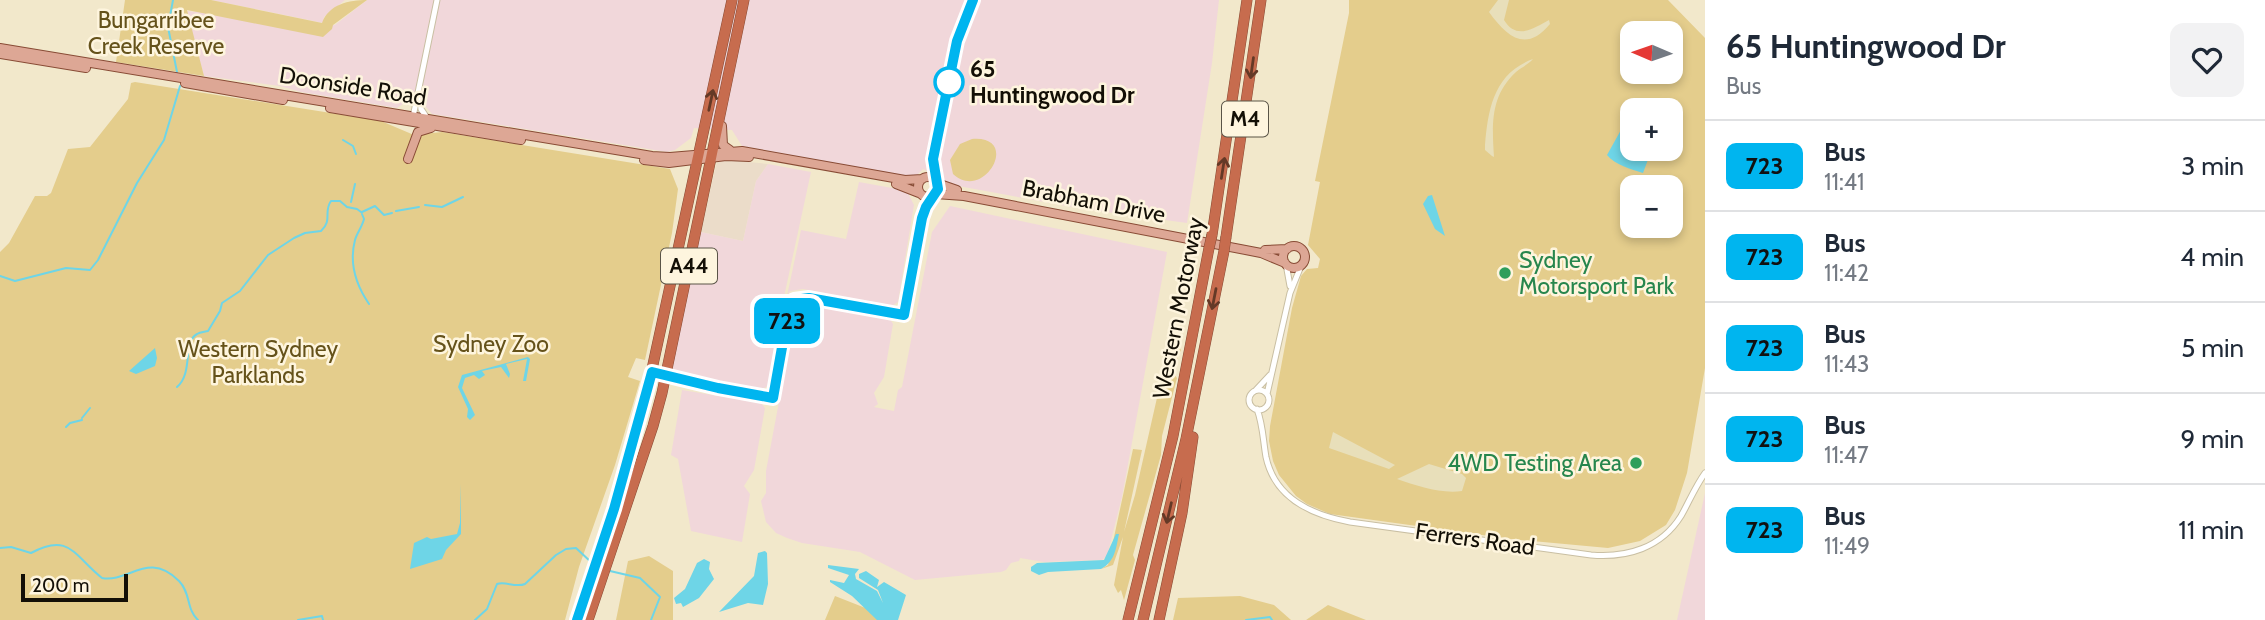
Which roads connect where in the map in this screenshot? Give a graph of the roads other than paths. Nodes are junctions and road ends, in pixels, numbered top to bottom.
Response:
1 (437, 0) edge
2 (732, 0) edge
3 (744, 0) edge
4 (1247, 0) edge
5 (1261, 0) edge
6 (0, 48) edge
7 (0, 54) edge
8 (421, 81) junction
9 (723, 102) junction
10 (427, 118) junction
11 (413, 119) junction
12 (441, 127) junction
13 (730, 150) junction
14 (712, 155) junction
15 (698, 157) junction
16 (408, 159) dead end
17 (678, 163) junction
18 (922, 178) junction
19 (937, 183) junction
20 (919, 193) junction
21 (935, 194) junction
22 (684, 222) junction
23 (1287, 249) junction
24 (1285, 264) junction
25 (1301, 266) junction
26 (1290, 293) junction
27 (1275, 366) junction
28 (1256, 390) junction
29 (1267, 394) junction
30 (1194, 399) junction
31 (1266, 407) junction
32 (1257, 409) junction
33 (1263, 426) junction
34 (1705, 473) edge
35 (602, 560) junction
36 (1140, 573) junction
37 (596, 579) junction
38 (577, 620) edge
39 (588, 620) edge
40 (1121, 620) edge
41 (1128, 620) edge
42 (1143, 620) edge
43 (1159, 620) edge

1 - 8 street
15 -> 2 highway, A44
3 - 9 highway, A44
36 -> 4 highway, Western Motorway / M4, bridge
5 -> 30 highway, Western Motorway / M4, bridge
6 - 11 main road, Doonside Road
7 - 11 main road, Doonside Road
8 - 10 street
8 - 11 street
9 - 13 main road
9 - 14 highway, A44
10 - 11 main road, Doonside Road
10 - 15 main road, Doonside Road
11 - 12 main road, Doonside Road
12 - 16 main road
12 - 17 main road, Doonside Road
13 - 14 main road
13 - 18 main road
14 - 15 main road
14 - 20 main road
14 - 35 highway, A44
15 - 17 main road, Doonside Road
15 - 22 highway, A44
17 - 22 main road
18 - 19 main road
18 - 20 main road
19 - 21 main road
19 - 23 main road, Brabham Drive
20 - 21 main road
21 - 24 main road, Brabham Drive
22 - 35 highway, A44
23 - 24 main road
23 - 25 main road
24 - 25 main road
24 - 26 street
25 - 26 street
26 - 27 street
27 - 28 street
27 - 29 street
28 - 29 street
28 - 32 street
29 - 31 street
30 -> 42 highway, Western Motorway / M4
30 - 43 highway
31 - 32 street
31 - 33 street, Ferrers Road
32 - 33 street, Ferrers Road
33 - 34 street, Ferrers Road
35 - 37 highway, A44
36 - 40 highway
36 - 41 highway, Western Motorway / M4
37 - 38 highway, A44
37 - 39 highway, A44

